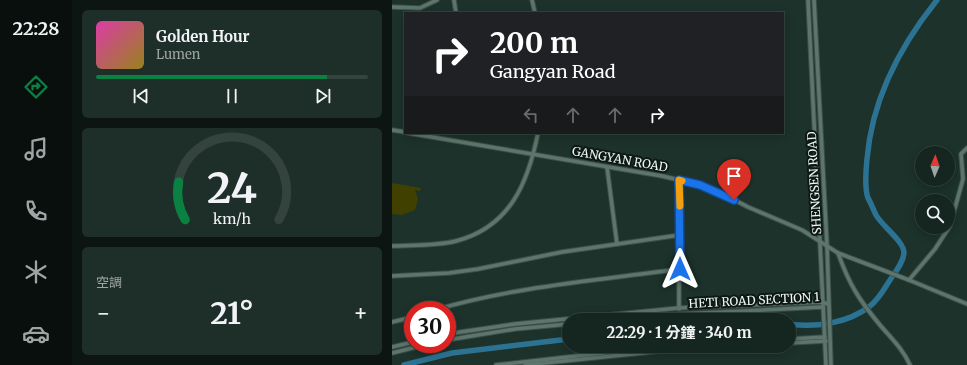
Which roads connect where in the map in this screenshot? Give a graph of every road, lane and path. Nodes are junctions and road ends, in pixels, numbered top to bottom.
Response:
1 (437, 0) edge
2 (454, 0) edge
3 (532, 0) edge
4 (808, 0) edge
5 (814, 0) edge
6 (392, 7) edge
7 (456, 12) edge
8 (535, 12) edge
9 (392, 130) edge
10 (404, 132) edge
11 (414, 134) edge
12 (538, 134) edge
13 (967, 148) edge
14 (534, 155) junction
15 (607, 167) junction
16 (679, 180) junction
17 (680, 235) junction
18 (819, 241) junction
19 (617, 244) junction
20 (827, 245) junction
21 (392, 246) edge
22 (838, 253) junction
23 (680, 269) junction
24 (392, 276) edge
25 (909, 280) junction
26 (822, 302) junction
27 (456, 303) edge
28 (828, 304) junction
29 (967, 304) edge
30 (679, 308) junction
31 (823, 309) junction
32 (680, 313) edge
33 (709, 313) edge
34 (404, 319) edge
35 (392, 322) edge
36 (562, 325) edge
37 (456, 333) edge
38 (824, 337) junction
39 (456, 338) edge
40 (796, 339) edge
41 (830, 339) junction
42 (796, 342) edge
43 (404, 344) edge
44 (392, 347) edge
45 (404, 350) edge
46 (392, 353) edge
47 (603, 353) edge
48 (636, 353) edge
49 (496, 365) edge
50 (525, 365) edge
51 (826, 365) edge
52 (831, 365) edge
53 (910, 365) edge

1 - 6 street
2 - 7 street
3 - 8 street
4 - 18 street, SHENGSEN ROAD
5 - 20 street, SHENGSEN ROAD
9 - 10 street
11 - 14 street, GANGYAN ROAD
12 - 14 street
13 - 25 street
14 - 15 street, GANGYAN ROAD
14 - 21 street
15 - 16 street, GANGYAN ROAD
15 - 19 street
16 - 17 street
16 - 18 street, GANGYAN ROAD
17 - 19 street
17 - 23 street
18 - 20 street, GANGYAN ROAD
18 - 26 street, SHENGSEN ROAD
19 - 24 street
20 - 22 street, GANGYAN ROAD
20 - 28 street, SHENGSEN ROAD
22 - 25 street, GANGYAN ROAD
22 - 53 street
23 - 27 street
23 - 30 street
25 - 29 street, GANGYAN ROAD
26 - 28 street, HETI ROAD SECTION 1
26 - 30 street, HETI ROAD SECTION 1
26 - 31 street, SHENGSEN ROAD
28 - 31 street, HETI ROAD SECTION 1
28 - 41 street, SHENGSEN ROAD
30 - 32 street
30 - 37 street, HETI ROAD SECTION 1
31 - 33 street, HETI ROAD SECTION 1
31 - 38 street, SHENGSEN ROAD
34 - 35 street
36 - 39 street
38 - 40 street
38 - 41 street
38 - 42 street
38 - 51 street, SHENGSEN ROAD
41 - 52 street, SHENGSEN ROAD
43 - 44 street
45 - 46 street
47 - 49 street
48 - 50 street

